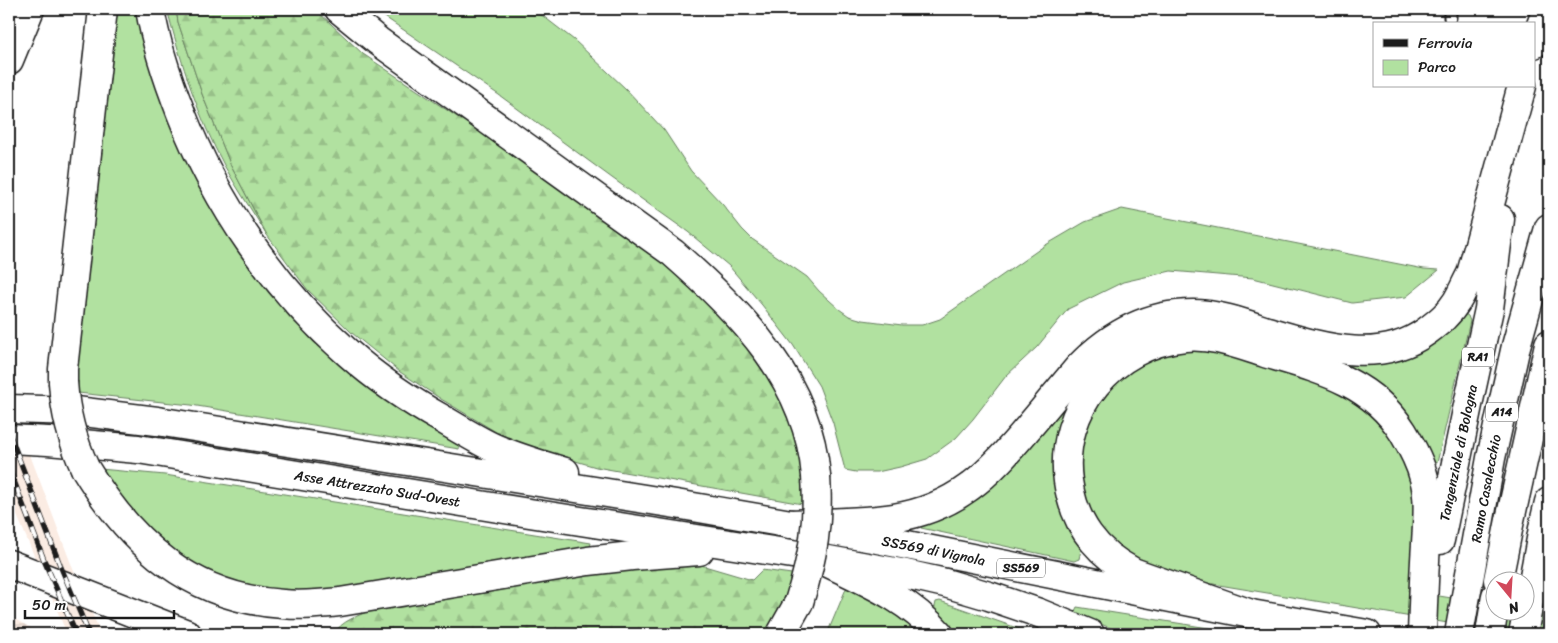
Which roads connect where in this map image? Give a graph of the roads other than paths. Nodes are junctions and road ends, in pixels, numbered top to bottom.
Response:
1 (30, 9) edge
2 (102, 9) edge
3 (150, 9) edge
4 (339, 9) edge
5 (1547, 9) edge
6 (1536, 39) edge
7 (9, 60) edge
8 (1521, 88) edge
9 (1511, 123) junction
10 (1549, 228) edge
11 (1549, 344) edge
12 (1549, 379) edge
13 (9, 410) edge
14 (1531, 423) junction
15 (9, 439) edge
16 (1549, 502) edge
17 (676, 504) junction
18 (790, 524) junction
19 (746, 547) junction
20 (818, 558) junction
21 (9, 564) edge
22 (1500, 570) edge
23 (1428, 588) junction
24 (1251, 614) junction
25 (1492, 620) edge
26 (187, 634) edge
27 (781, 634) edge
28 (939, 634) edge
29 (1090, 634) edge
30 (1367, 634) edge
31 (1423, 634) edge
32 (1459, 634) edge
33 (1490, 634) edge
34 (1523, 634) edge

1 - 7 highway
2 - 19 highway, bridge
3 - 17 highway
4 - 27 highway, bridge
5 - 6 highway
8 - 9 highway, RA1
9 - 18 highway
9 - 23 highway, Tangenziale di Bologna / RA1
10 - 32 highway, Ramo Casalecchio / A14
11 - 14 highway, A14
12 - 14 highway
13 - 17 highway
14 - 22 highway, A14
15 - 19 highway, Asse Attrezzato Sud-Ovest
16 - 34 highway
17 - 18 highway, SS569 di Vignola / SS569
18 - 24 highway, SS569 di Vignola / SS569
19 - 20 highway, SS569 di Vignola / SS569
20 - 28 highway
20 - 29 highway, SS569 di Vignola / SS569
21 - 26 highway
23 - 24 highway
23 - 31 highway, Tangenziale di Bologna / RA1
24 - 30 highway, SS569 di Vignola / SS569
25 - 33 highway, A14

